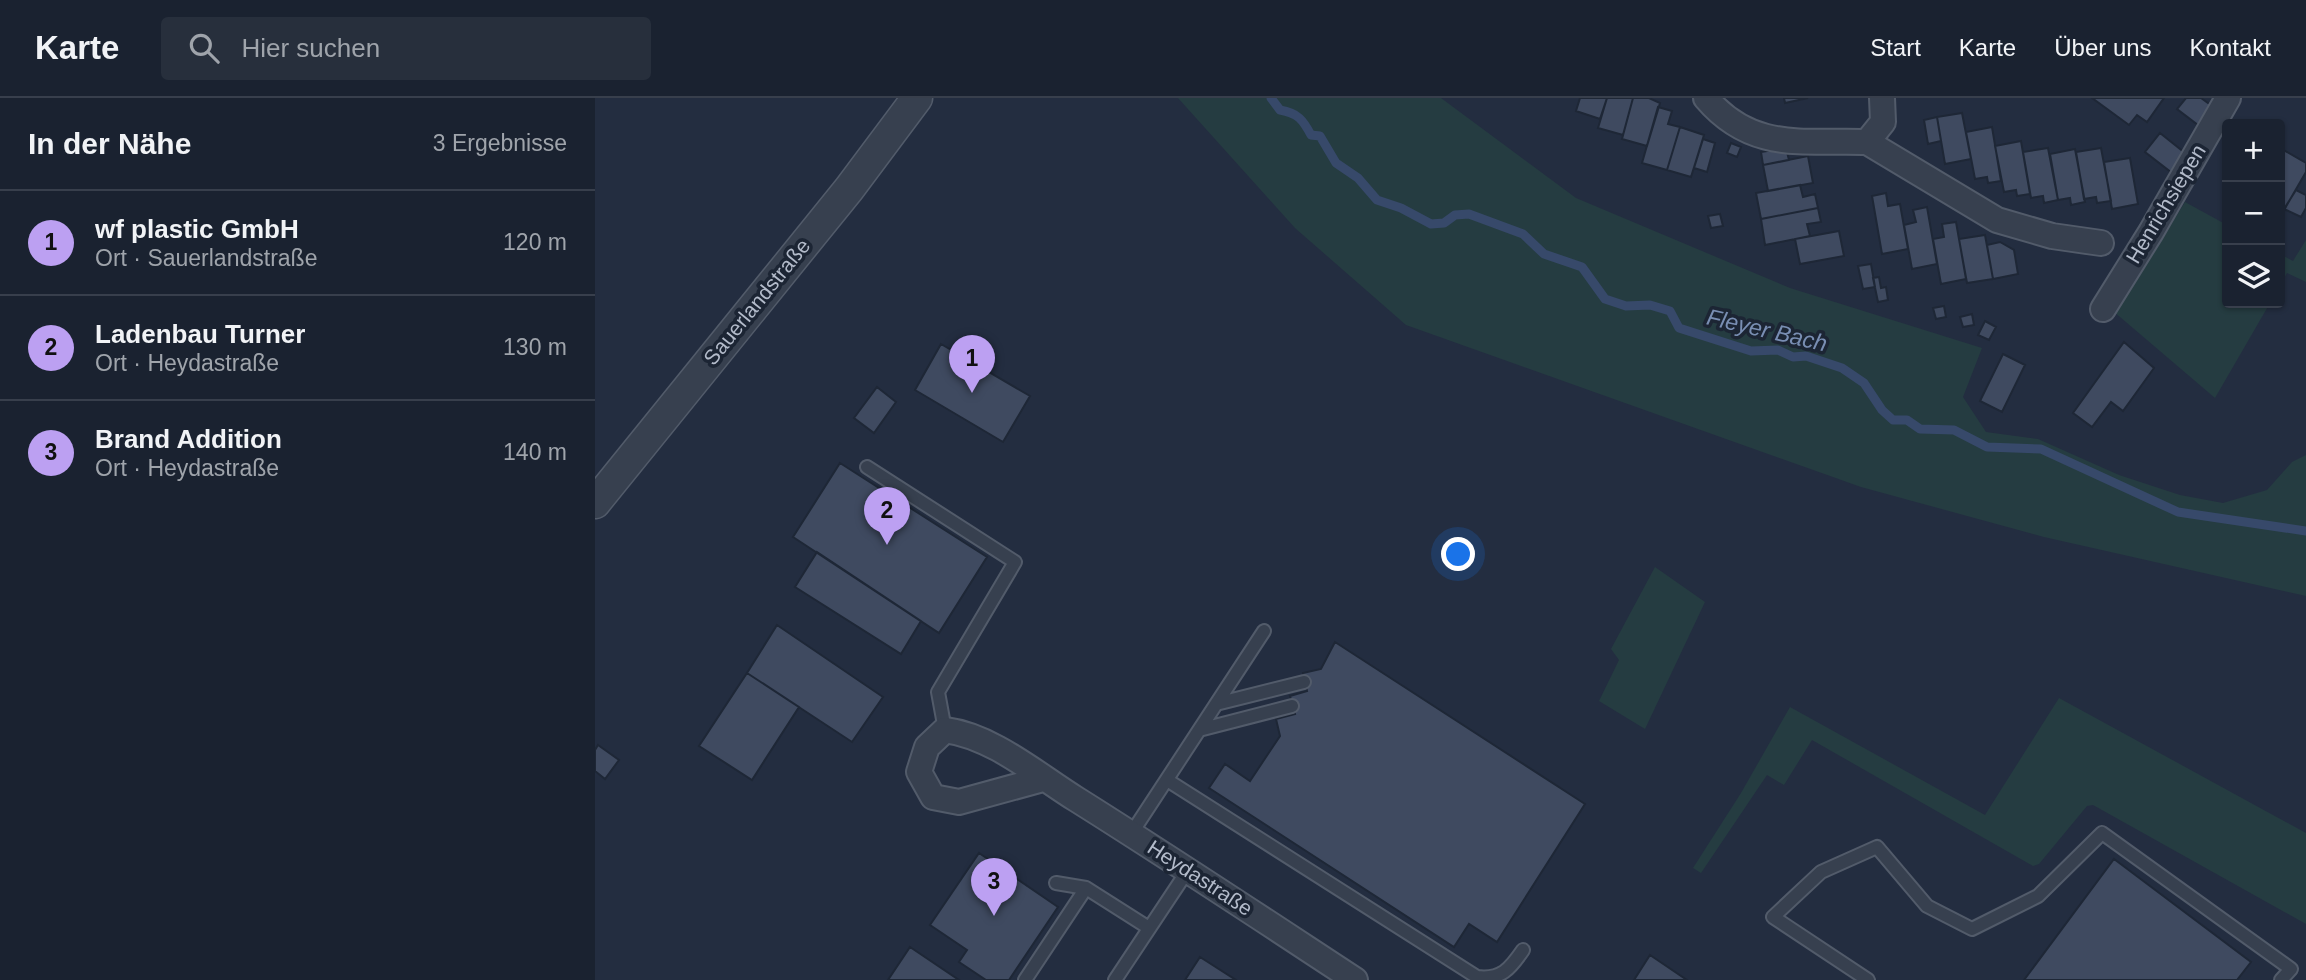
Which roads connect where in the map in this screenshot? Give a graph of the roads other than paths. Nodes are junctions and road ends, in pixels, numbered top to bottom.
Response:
1 (917, 98) edge
2 (1706, 98) edge
3 (1882, 98) edge
4 (2228, 98) edge
5 (1867, 142) junction
6 (2101, 243) dead end
7 (2102, 309) dead end
8 (867, 467) dead end
9 (595, 503) edge
10 (1264, 631) dead end
11 (1304, 682) dead end
12 (1216, 704) junction
13 (1292, 706) dead end
14 (945, 730) junction
15 (1199, 730) junction
16 (1043, 779) junction
17 (1167, 780) junction
18 (1131, 834) junction
19 (1188, 870) junction
20 (1056, 883) dead end
21 (1086, 888) junction
22 (1149, 928) junction
23 (1523, 950) dead end
24 (1025, 980) edge
25 (1115, 980) edge
26 (1355, 980) edge
27 (1868, 980) edge
28 (2281, 980) edge

1 - 9 street, Sauerlandstraße
2 - 5 street
3 - 5 street
4 - 7 street, Henrichsiepen
5 - 6 street
8 - 14 lane
10 - 12 lane
11 - 12 lane
12 - 15 lane
13 - 15 lane
14 - 16 street, Heydastraße
14 - 16 street
15 - 17 lane
16 - 18 street, Heydastraße
17 - 18 lane
17 - 23 lane
18 - 19 street, Heydastraße
19 - 22 lane
19 - 26 street, Heydastraße
20 - 21 lane
21 - 22 lane
21 - 24 lane
22 - 25 lane
27 - 28 lane

